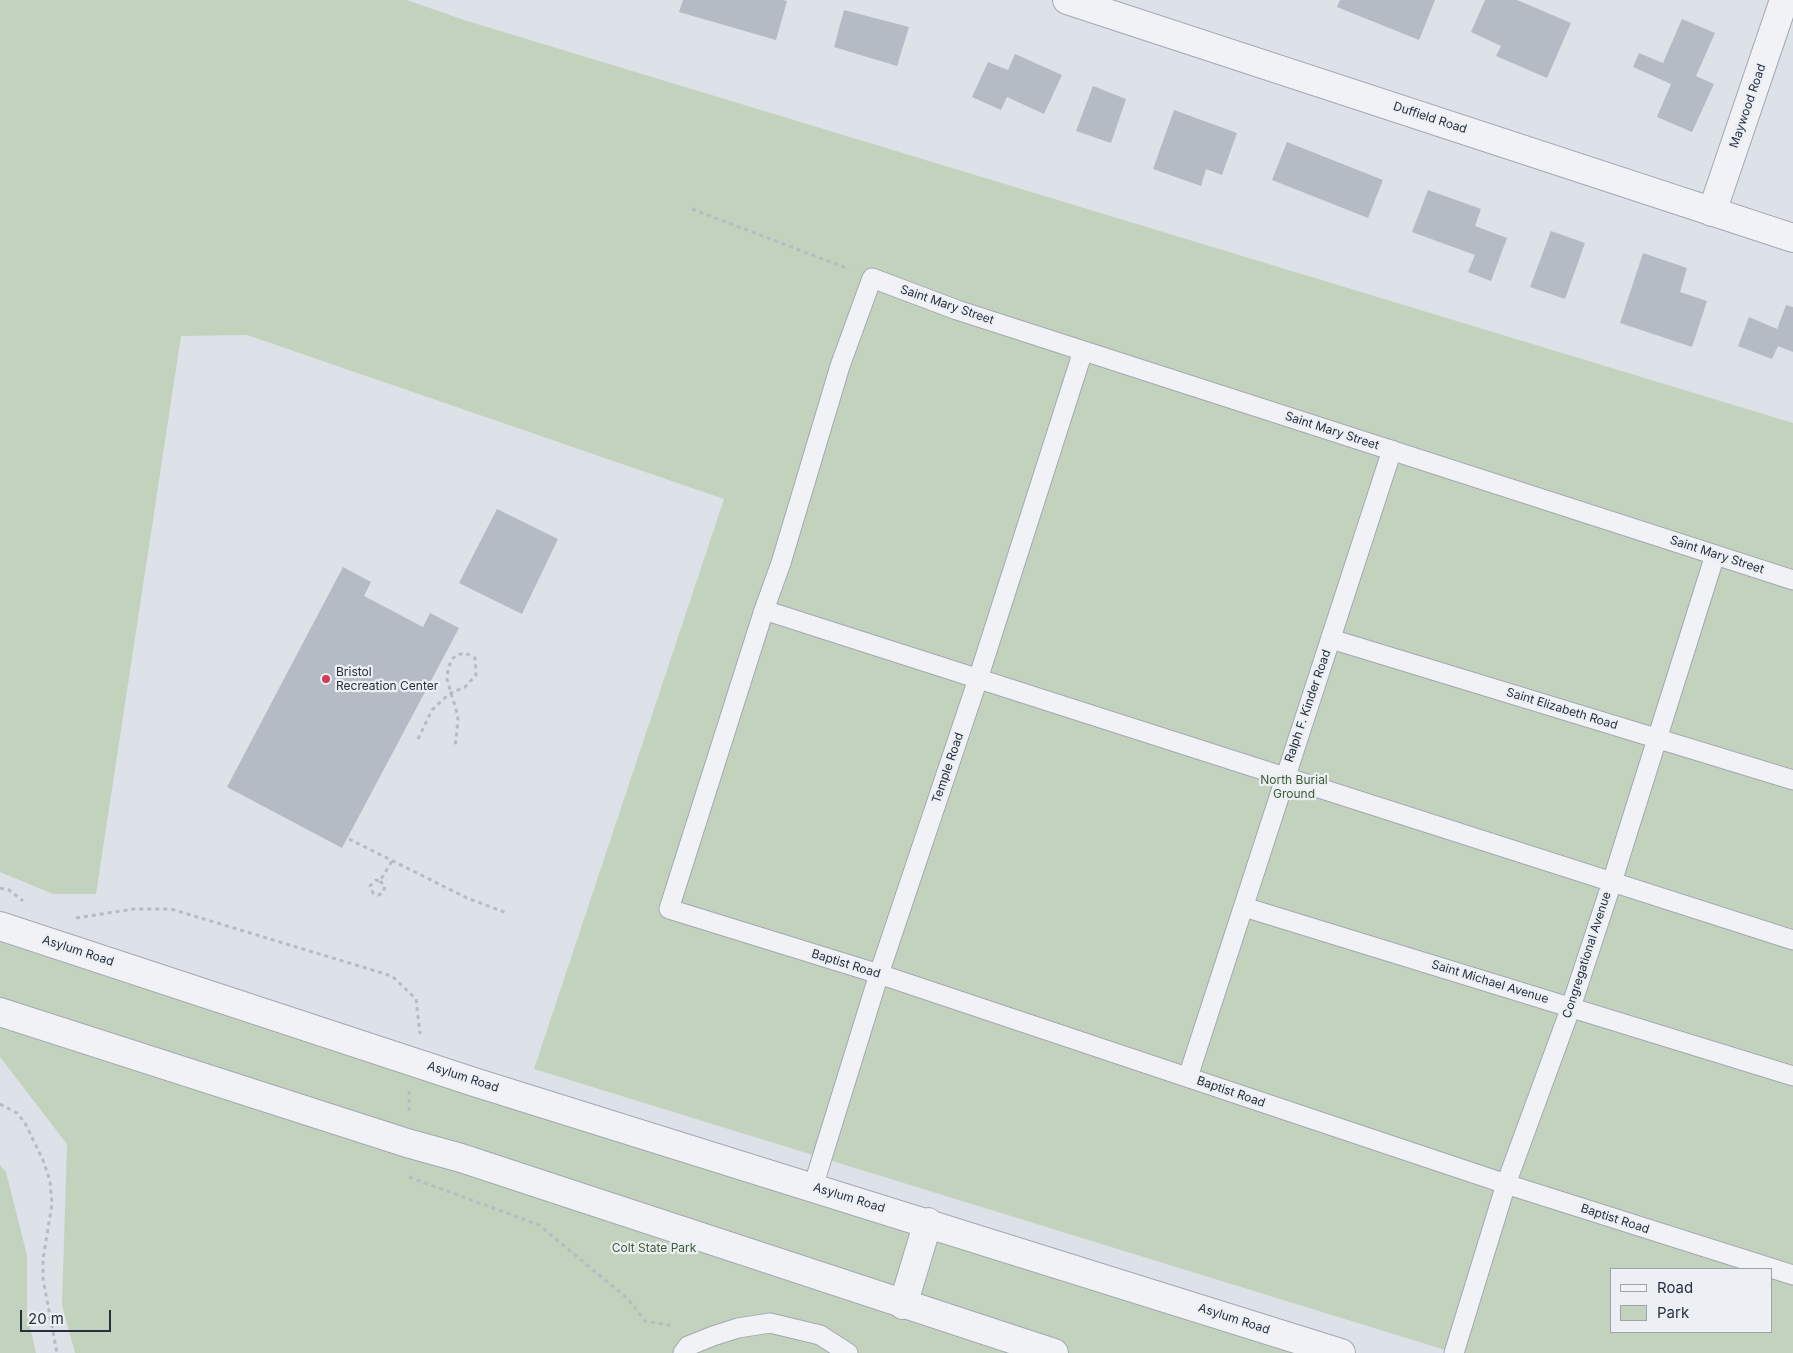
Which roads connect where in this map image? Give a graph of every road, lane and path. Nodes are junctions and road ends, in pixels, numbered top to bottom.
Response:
1 (1066, 0) edge
2 (1784, 0) edge
3 (692, 210) dead end
4 (1712, 212) junction
5 (1793, 238) edge
6 (872, 278) junction
7 (1083, 350) junction
8 (1392, 450) junction
9 (1715, 555) junction
10 (1793, 580) edge
11 (764, 610) junction
12 (1331, 639) junction
13 (978, 679) junction
14 (452, 693) junction
15 (418, 739) dead end
16 (1658, 739) junction
17 (455, 748) dead end
18 (1284, 778) junction
19 (1793, 780) edge
20 (349, 839) dead end
21 (392, 860) junction
22 (380, 881) junction
23 (1612, 882) junction
24 (1244, 907) junction
25 (507, 912) dead end
26 (0, 926) edge
27 (1793, 940) edge
28 (879, 974) junction
29 (1571, 1007) junction
30 (0, 1012) edge
31 (1793, 1076) edge
32 (1188, 1077) junction
33 (0, 1104) edge
34 (1506, 1184) junction
35 (813, 1186) junction
36 (928, 1222) junction
37 (1771, 1268) edge
38 (1773, 1269) edge
39 (1793, 1275) edge
40 (903, 1304) junction
41 (1017, 1347) edge
42 (57, 1353) edge
43 (683, 1353) edge
44 (848, 1353) edge
45 (1054, 1353) edge
46 (1341, 1353) edge
47 (1454, 1353) edge

1 - 4 street, Duffield Road
2 - 4 street, Maywood Road
3 - 6 path
4 - 5 street, Duffield Road
6 - 7 lane, Saint Mary Street
6 - 11 lane
7 - 8 lane, Saint Mary Street
7 - 13 lane, Temple Road
8 - 9 lane, Saint Mary Street
8 - 12 lane, Ralph F. Kinder Road
9 - 10 lane, Saint Mary Street
9 - 16 lane, Congregational Avenue
11 - 13 lane
11 - 28 lane, Baptist Road
12 - 16 lane, Saint Elizabeth Road
12 - 18 lane, Ralph F. Kinder Road
13 - 18 lane
13 - 28 lane, Temple Road
14 - 14 path
14 - 15 path
14 - 17 path
16 - 19 lane, Saint Elizabeth Road
16 - 23 lane, Congregational Avenue
18 - 23 lane
18 - 24 lane, Ralph F. Kinder Road
20 - 21 path
21 - 22 path
21 - 25 path
22 - 22 path
23 - 27 lane
23 - 29 lane, Congregational Avenue
24 - 29 lane, Saint Michael Avenue
24 - 32 lane, Ralph F. Kinder Road
26 - 35 street, Asylum Road
28 - 32 lane, Baptist Road
28 - 35 lane, Temple Road
29 - 31 lane, Saint Michael Avenue
29 - 34 lane, Congregational Avenue
30 - 40 street
32 - 34 lane, Baptist Road
33 - 42 path
34 - 37 lane, Baptist Road
34 - 47 lane, Congregational Avenue
35 - 36 street, Asylum Road
36 - 40 street
36 - 46 street, Asylum Road
38 - 39 lane, Baptist Road
40 - 41 street
41 - 45 street
43 - 44 lane

